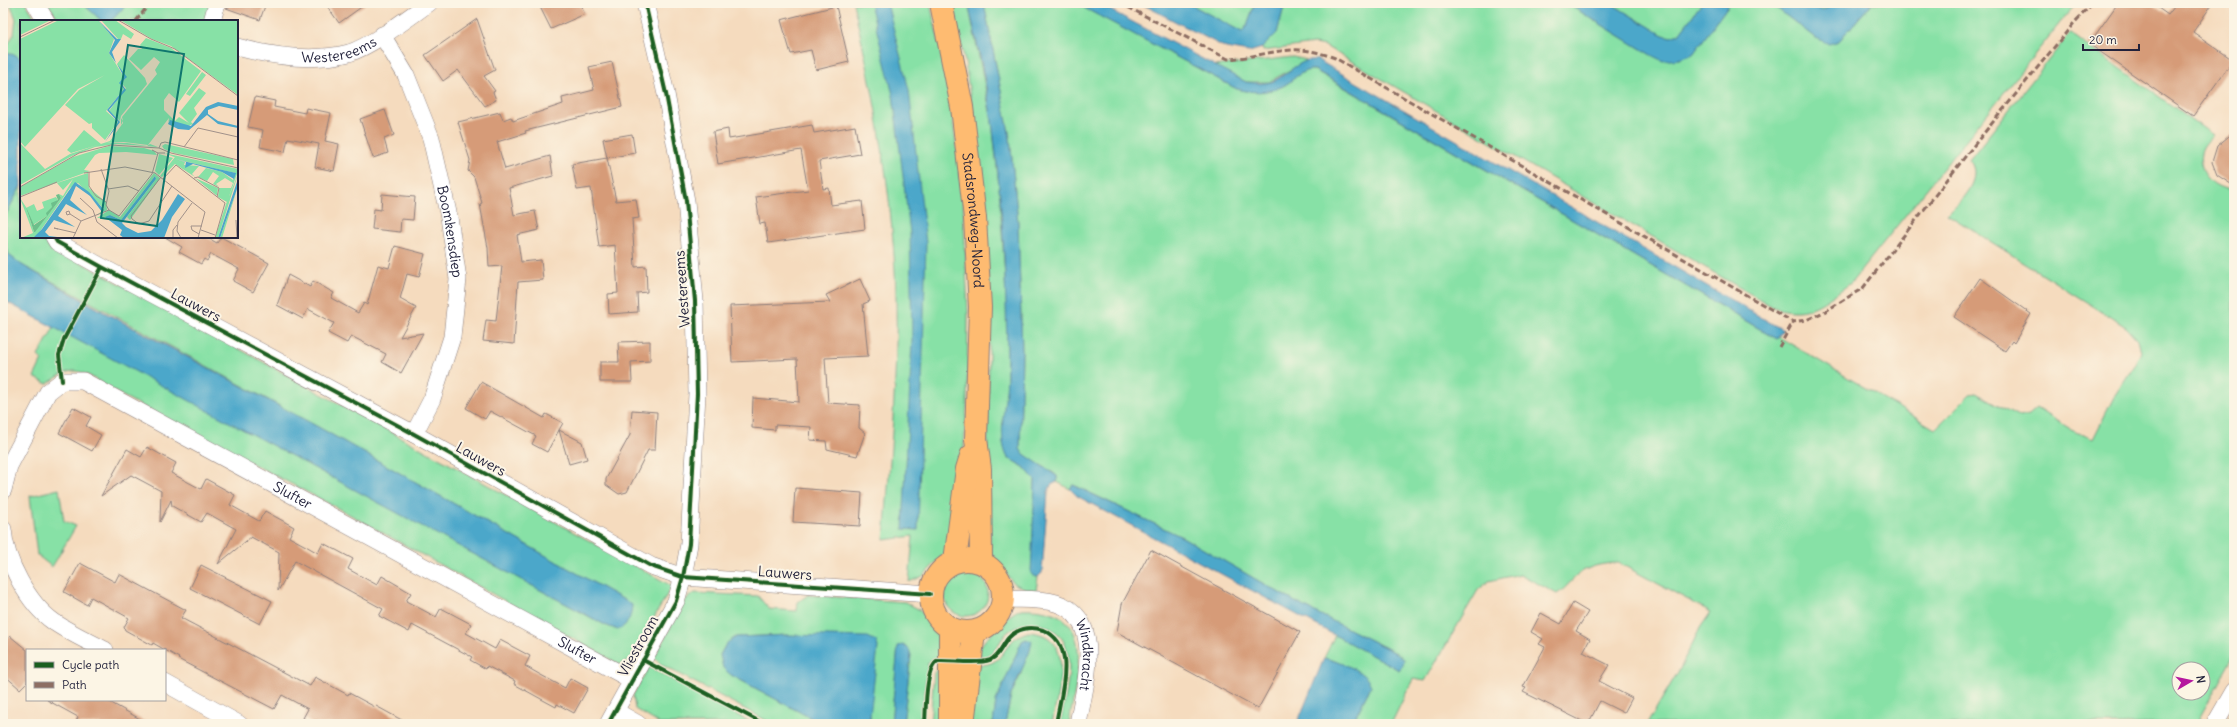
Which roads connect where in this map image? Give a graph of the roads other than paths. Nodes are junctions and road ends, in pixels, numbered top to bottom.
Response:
1 (35, 3) edge
2 (217, 3) edge
3 (429, 3) edge
4 (645, 3) edge
5 (941, 3) edge
6 (45, 20) edge
7 (212, 20) edge
8 (382, 35) junction
9 (238, 47) edge
10 (55, 238) edge
11 (414, 434) junction
12 (976, 439) junction
13 (3, 490) edge
14 (3, 529) edge
15 (955, 561) junction
16 (981, 562) junction
17 (683, 577) junction
18 (930, 594) junction
19 (1004, 599) junction
20 (950, 629) junction
21 (974, 632) junction
22 (103, 649) edge
23 (632, 680) junction
24 (166, 684) edge
25 (2234, 691) edge
26 (612, 718) edge
27 (239, 724) edge
28 (638, 724) edge
29 (950, 724) edge
30 (964, 724) edge
31 (1078, 724) edge
32 (2215, 724) edge

1 - 6 street
2 - 7 street
3 - 8 street, Westereems
4 - 17 street, Westereems
5 - 12 main road, Stadsrondweg-Noord
8 - 9 street, Westereems
8 - 11 street, Boomkensdiep
10 - 11 street, Lauwers
11 - 17 street, Lauwers
12 - 15 main road, Stadsrondweg-Noord
12 - 16 main road, Stadsrondweg-Noord
13 - 23 street, Slufter
14 - 22 street
15 - 16 main road
15 - 18 main road
16 - 19 main road
17 - 18 street, Lauwers
17 - 23 street, Vliestroom
18 - 20 main road
19 - 21 main road
19 - 31 street, Windkracht
20 - 21 main road
20 - 29 main road
21 - 30 main road
23 - 26 street, Vliestroom
24 - 27 street
25 - 32 street
26 - 28 street

